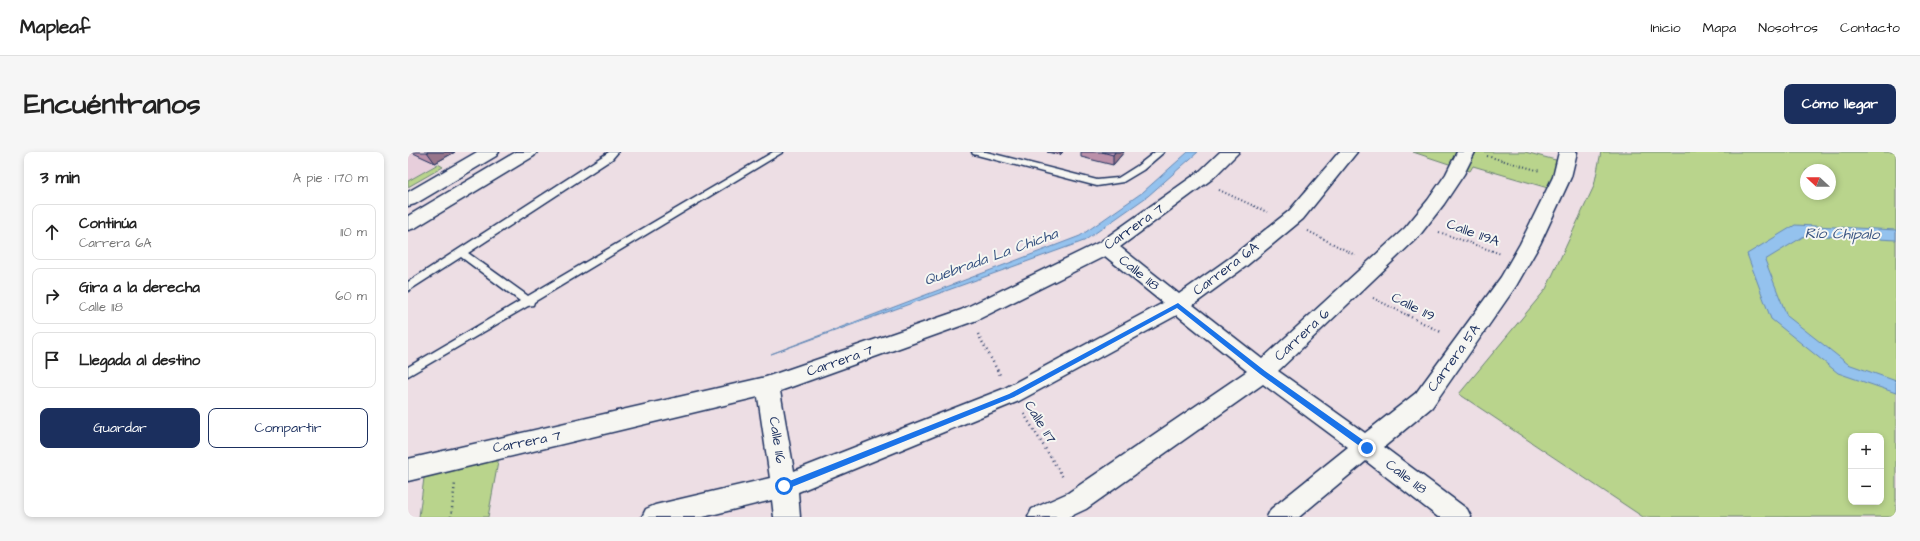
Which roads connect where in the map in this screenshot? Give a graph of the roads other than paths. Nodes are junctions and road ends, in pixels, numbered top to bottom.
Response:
1 (490, 152) edge
2 (528, 152) edge
3 (614, 152) edge
4 (779, 152) edge
5 (976, 152) edge
6 (1160, 152) edge
7 (1230, 152) edge
8 (1348, 152) edge
9 (1568, 152) edge
10 (1476, 154) edge
11 (408, 200) edge
12 (408, 224) edge
13 (1107, 247) junction
14 (461, 252) junction
15 (408, 287) edge
16 (529, 302) junction
17 (1178, 305) junction
18 (408, 372) edge
19 (1263, 372) junction
20 (768, 386) junction
21 (1367, 448) junction
22 (408, 470) edge
23 (784, 486) junction
24 (655, 517) edge
25 (787, 517) edge
26 (1041, 517) edge
27 (1280, 517) edge
28 (1458, 517) edge

1 - 11 street
2 - 12 street
3 - 14 lane
4 - 16 lane
5 - 6 lane
7 - 13 street, Carrera 7
8 - 17 street, Carrera 6A
9 - 21 street, Carrera 5A
10 - 19 street, Carrera 6
13 - 17 street, Calle 118
13 - 20 street, Carrera 7
14 - 15 lane
14 - 16 lane
16 - 18 lane
17 - 19 street, Calle 118
17 - 23 street, Carrera 6A
19 - 21 street, Calle 118
19 - 26 street, Carrera 6
20 - 22 street, Carrera 7
20 - 23 street, Calle 116
21 - 27 street, Carrera 5A
21 - 28 street, Calle 118
23 - 24 street, Carrera 6A
23 - 25 street, Calle 116

